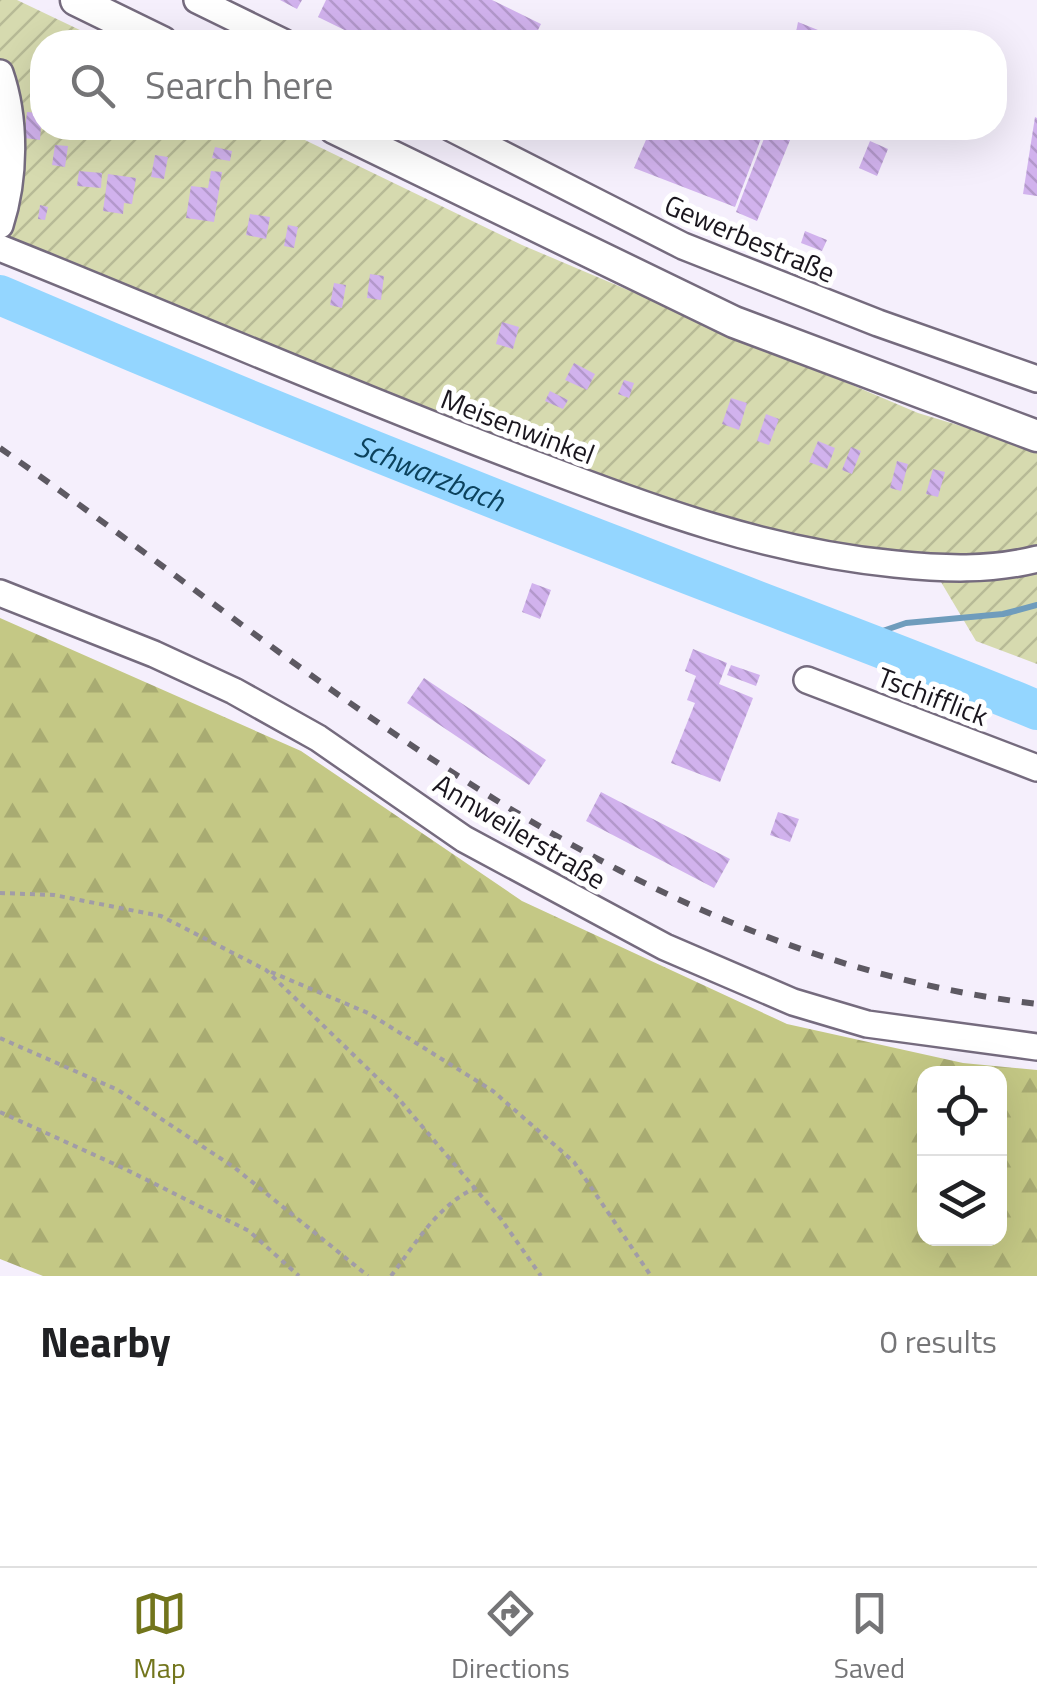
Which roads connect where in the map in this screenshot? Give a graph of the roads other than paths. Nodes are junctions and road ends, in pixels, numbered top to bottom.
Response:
1 (76, 0) edge
2 (198, 0) edge
3 (137, 30) edge
4 (258, 30) edge
5 (0, 73) edge
6 (359, 140) edge
7 (475, 140) edge
8 (0, 225) edge
9 (0, 248) edge
10 (1037, 379) edge
11 (1037, 436) edge
12 (1037, 559) edge
13 (0, 593) edge
14 (807, 680) dead end
15 (1037, 768) edge
16 (1037, 1047) edge

1 - 3 main road
2 - 4 street
5 - 8 street
6 - 11 main road
7 - 10 street, Gewerbestraße
9 - 12 street, Meisenwinkel
13 - 16 street, Annweilerstraße
14 - 15 street, Tschifflick

